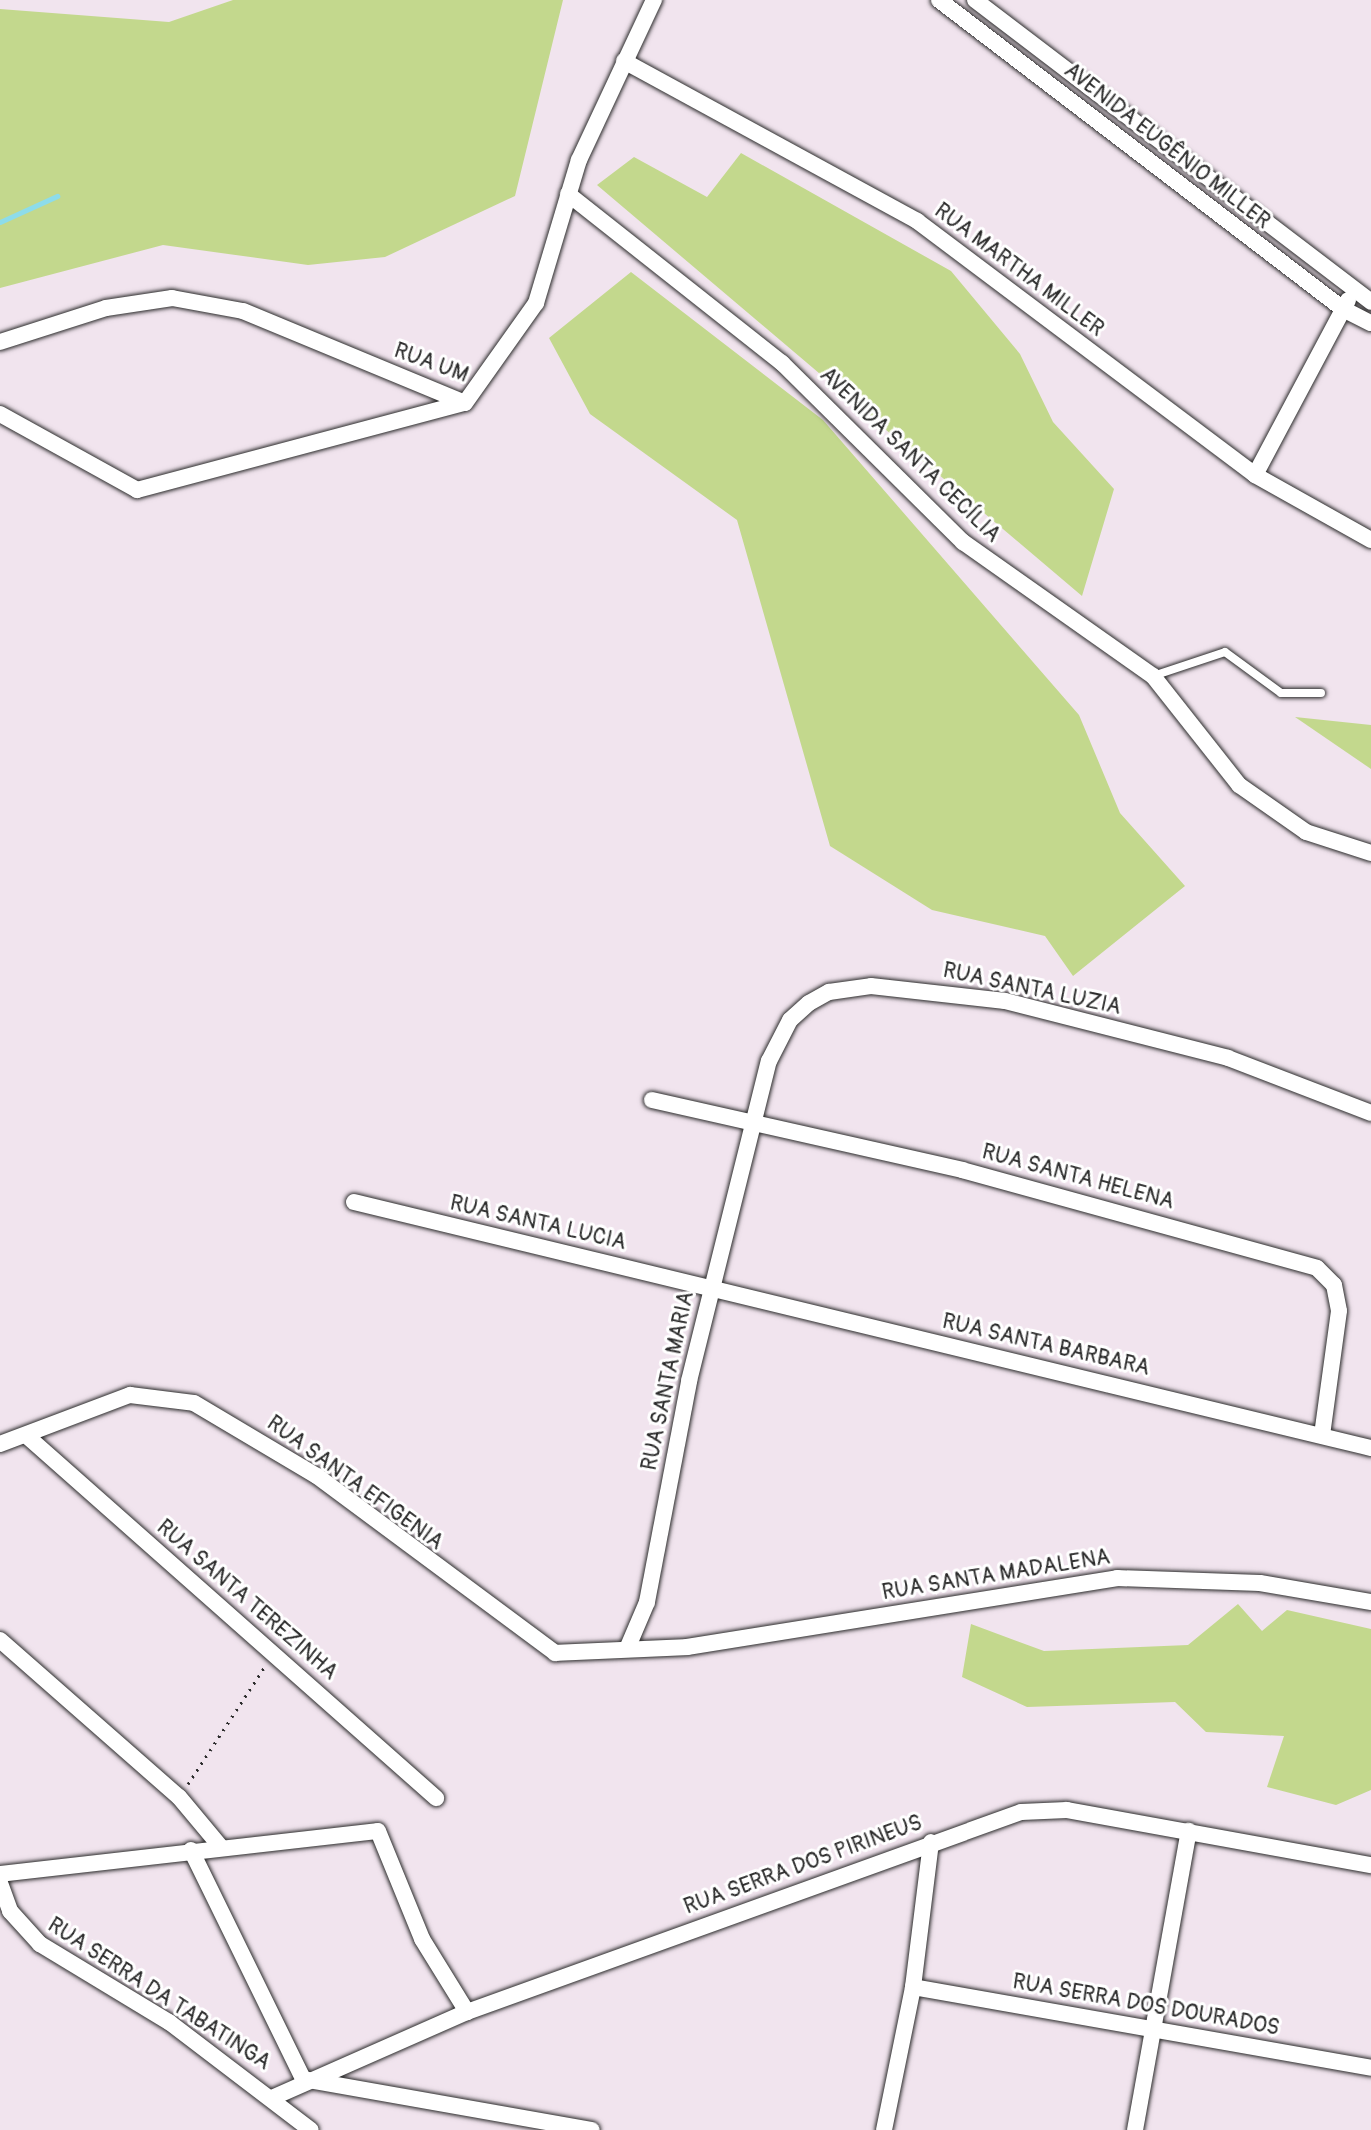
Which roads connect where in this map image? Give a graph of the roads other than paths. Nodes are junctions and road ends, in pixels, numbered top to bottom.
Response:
1 (654, 0) edge
2 (939, 0) edge
3 (975, 0) edge
4 (624, 61) junction
5 (568, 194) junction
6 (1351, 293) junction
7 (1371, 302) edge
8 (1343, 309) junction
9 (1371, 323) edge
10 (0, 342) edge
11 (465, 403) junction
12 (0, 414) edge
13 (1255, 475) junction
14 (1371, 540) edge
15 (1153, 676) junction
16 (1321, 693) dead end
17 (1371, 853) edge
18 (652, 1100) dead end
19 (1371, 1113) edge
20 (752, 1121) junction
21 (354, 1202) dead end
22 (711, 1289) junction
23 (1322, 1435) junction
24 (28, 1437) junction
25 (0, 1444) edge
26 (1371, 1448) edge
27 (1371, 1602) edge
28 (0, 1640) edge
29 (627, 1649) junction
30 (436, 1798) dead end
31 (1189, 1831) junction
32 (931, 1842) junction
33 (220, 1846) junction
34 (191, 1850) junction
35 (1371, 1865) edge
36 (0, 1874) edge
37 (0, 1883) edge
38 (913, 1987) junction
39 (467, 2012) junction
40 (1150, 2027) junction
41 (1371, 2068) edge
42 (303, 2079) junction
43 (274, 2097) junction
44 (311, 2130) edge
45 (592, 2130) edge
46 (884, 2130) edge
47 (1135, 2130) edge

1 - 4 street, RUA UM
2 - 8 street, AVENIDA EUGÊNIO MILLER
3 - 6 street, AVENIDA EUGÊNIO MILLER
4 - 5 street, RUA UM
4 - 13 street, RUA MARTHA MILLER
5 - 11 street, RUA UM
5 - 15 street, AVENIDA SANTA CECÍLIA
6 - 7 street, AVENIDA EUGÊNIO MILLER
6 - 8 street
8 - 9 street, AVENIDA EUGÊNIO MILLER
8 - 13 street
10 - 11 street, RUA UM
11 - 12 street
13 - 14 street, RUA MARTHA MILLER
15 - 16 lane
15 - 17 street, AVENIDA SANTA CECÍLIA
18 - 20 street, RUA SANTA HELENA
19 - 20 street, RUA SANTA LUZIA
20 - 22 street, RUA SANTA MARIA
20 - 23 street, RUA SANTA HELENA
21 - 22 street, RUA SANTA LUCIA
22 - 23 street, RUA SANTA BARBARA
22 - 29 street, RUA SANTA MARIA
23 - 26 street, RUA SANTA BARBARA
24 - 25 street, RUA SANTA EFIGENIA
24 - 29 street, RUA SANTA EFIGENIA
24 - 30 street, RUA SANTA TEREZINHA
27 - 29 street, RUA SANTA MADALENA
28 - 33 street
31 - 32 street, RUA SERRA DOS PIRINEUS
31 - 35 street, RUA SERRA DOS PIRINEUS
31 - 40 street
32 - 38 street
32 - 39 street, RUA SERRA DOS PIRINEUS
33 - 34 street
33 - 39 street
34 - 36 street
34 - 42 street
37 - 43 street, RUA SERRA DA TABATINGA
38 - 40 street, RUA SERRA DOS DOURADOS
38 - 46 street
39 - 42 street, RUA SERRA DOS PIRINEUS
40 - 41 street, RUA SERRA DOS DOURADOS
40 - 47 street
42 - 43 street, RUA SERRA DOS PIRINEUS
42 - 45 street
43 - 44 street, RUA SERRA DA TABATINGA

